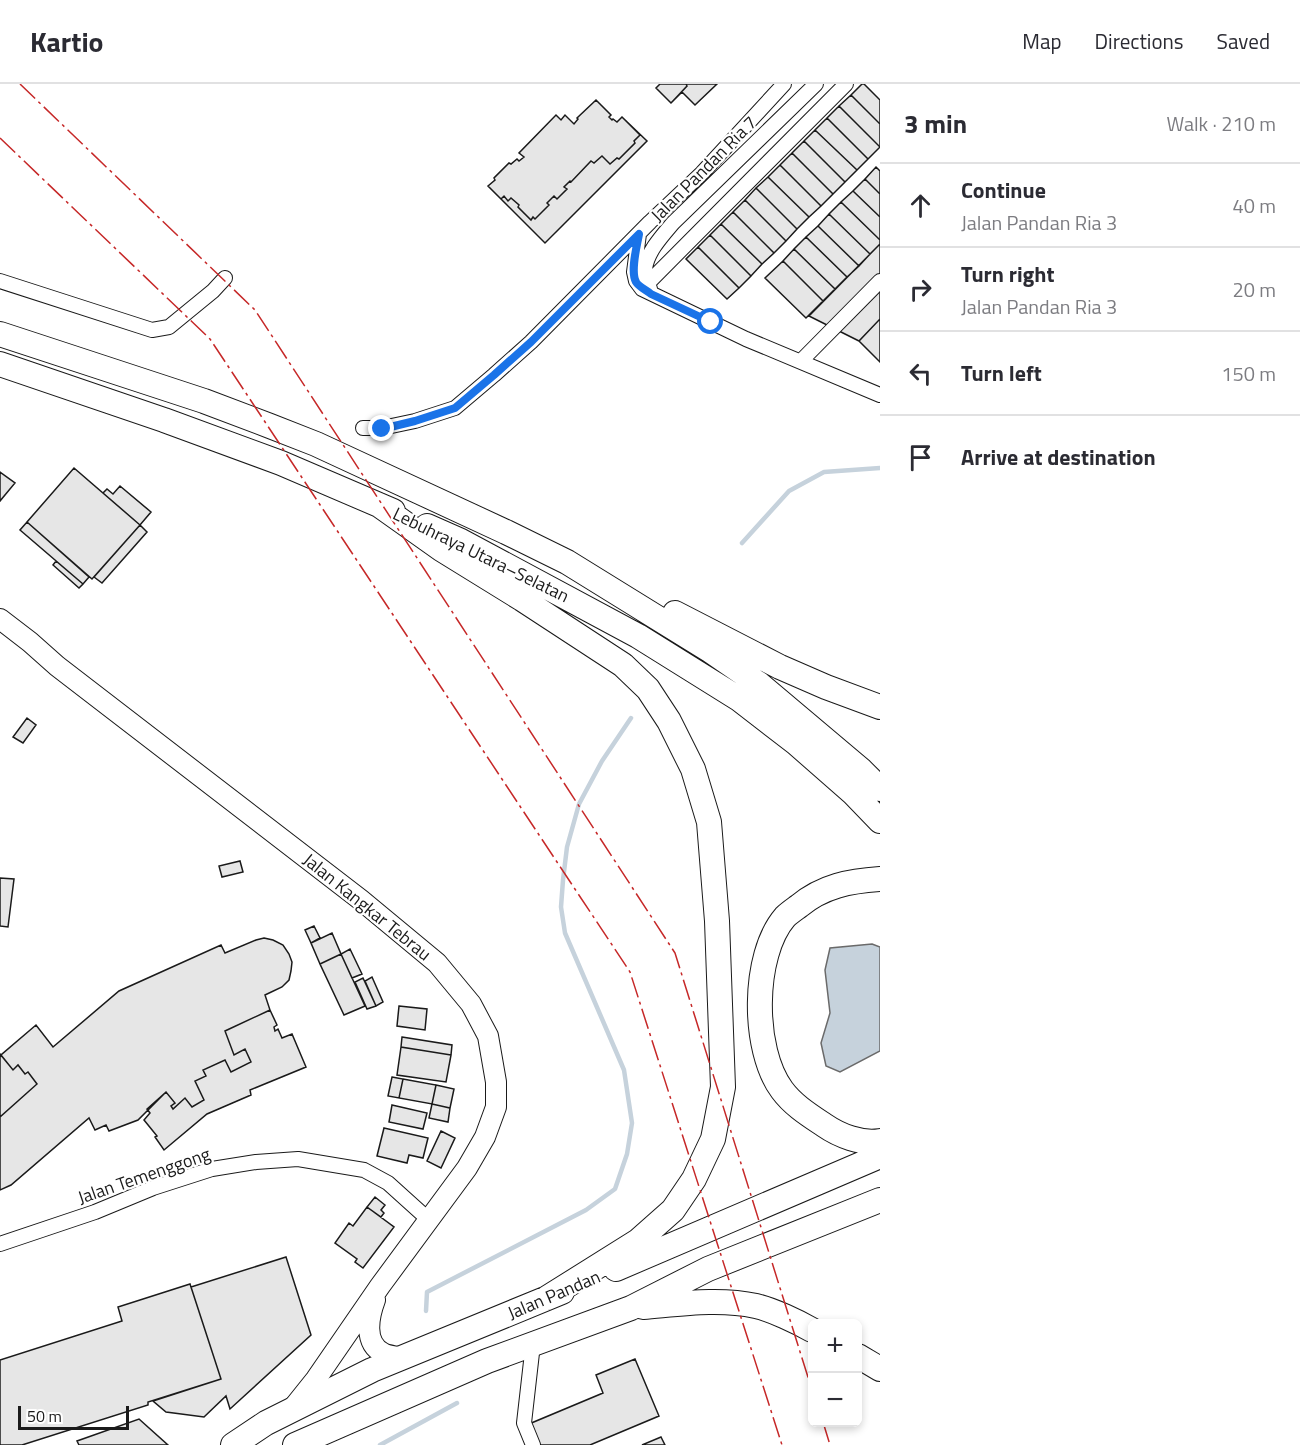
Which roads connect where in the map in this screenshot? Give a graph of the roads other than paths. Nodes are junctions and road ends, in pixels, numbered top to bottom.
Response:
1 (783, 84) edge
2 (816, 84) edge
3 (846, 84) edge
4 (639, 234) junction
5 (225, 278) dead end
6 (0, 281) edge
7 (880, 281) edge
8 (650, 288) junction
9 (0, 334) edge
10 (801, 361) junction
11 (0, 364) edge
12 (880, 395) edge
13 (363, 428) dead end
14 (380, 506) junction
15 (567, 561) junction
16 (0, 619) edge
17 (880, 708) edge
18 (880, 789) edge
19 (880, 821) edge
20 (880, 879) edge
21 (880, 1141) edge
22 (880, 1156) edge
23 (880, 1200) edge
24 (429, 1220) junction
25 (0, 1244) edge
26 (380, 1286) junction
27 (547, 1298) junction
28 (631, 1308) junction
29 (808, 1328) edge
30 (533, 1344) junction
31 (402, 1358) junction
32 (862, 1358) edge
33 (880, 1369) edge
34 (291, 1411) junction
35 (266, 1423) junction
36 (326, 1437) edge
37 (217, 1445) edge
38 (233, 1445) edge
39 (295, 1445) edge
40 (533, 1445) edge

1 - 4 street, Jalan Pandan Ria 7
2 - 8 street, Jalan Pandan Ria 7
3 - 8 street
4 - 8 street
4 - 13 street, Jalan Pandan Ria 7
5 - 6 street
7 - 10 street
8 - 10 street
9 - 15 highway, Lebuhraya Utara–Selatan
10 - 12 street
11 - 14 highway, Lebuhraya Utara–Selatan
14 - 19 highway, Lebuhraya Utara–Selatan
14 - 27 highway
15 - 17 highway
15 - 18 highway, Lebuhraya Utara–Selatan
16 - 24 street, Jalan Kangkar Tebrau
20 - 21 highway
22 - 27 highway, Jalan Pandan
23 - 28 highway, Jalan Pandan
24 - 25 street, Jalan Temenggong
24 - 26 street, Jalan Kangkar Tebrau
26 - 31 street, Jalan Kangkar Tebrau
26 - 34 street, Jalan Kangkar Tebrau
27 - 31 highway, Jalan Pandan
28 - 29 highway
28 - 30 highway, Jalan Pandan
30 - 36 highway, Jalan Pandan
30 - 40 street
31 - 34 highway, Jalan Pandan
32 - 33 highway
34 - 35 highway, Jalan Pandan
35 - 37 highway
35 - 38 highway, Jalan Pandan
36 - 39 highway, Jalan Pandan

